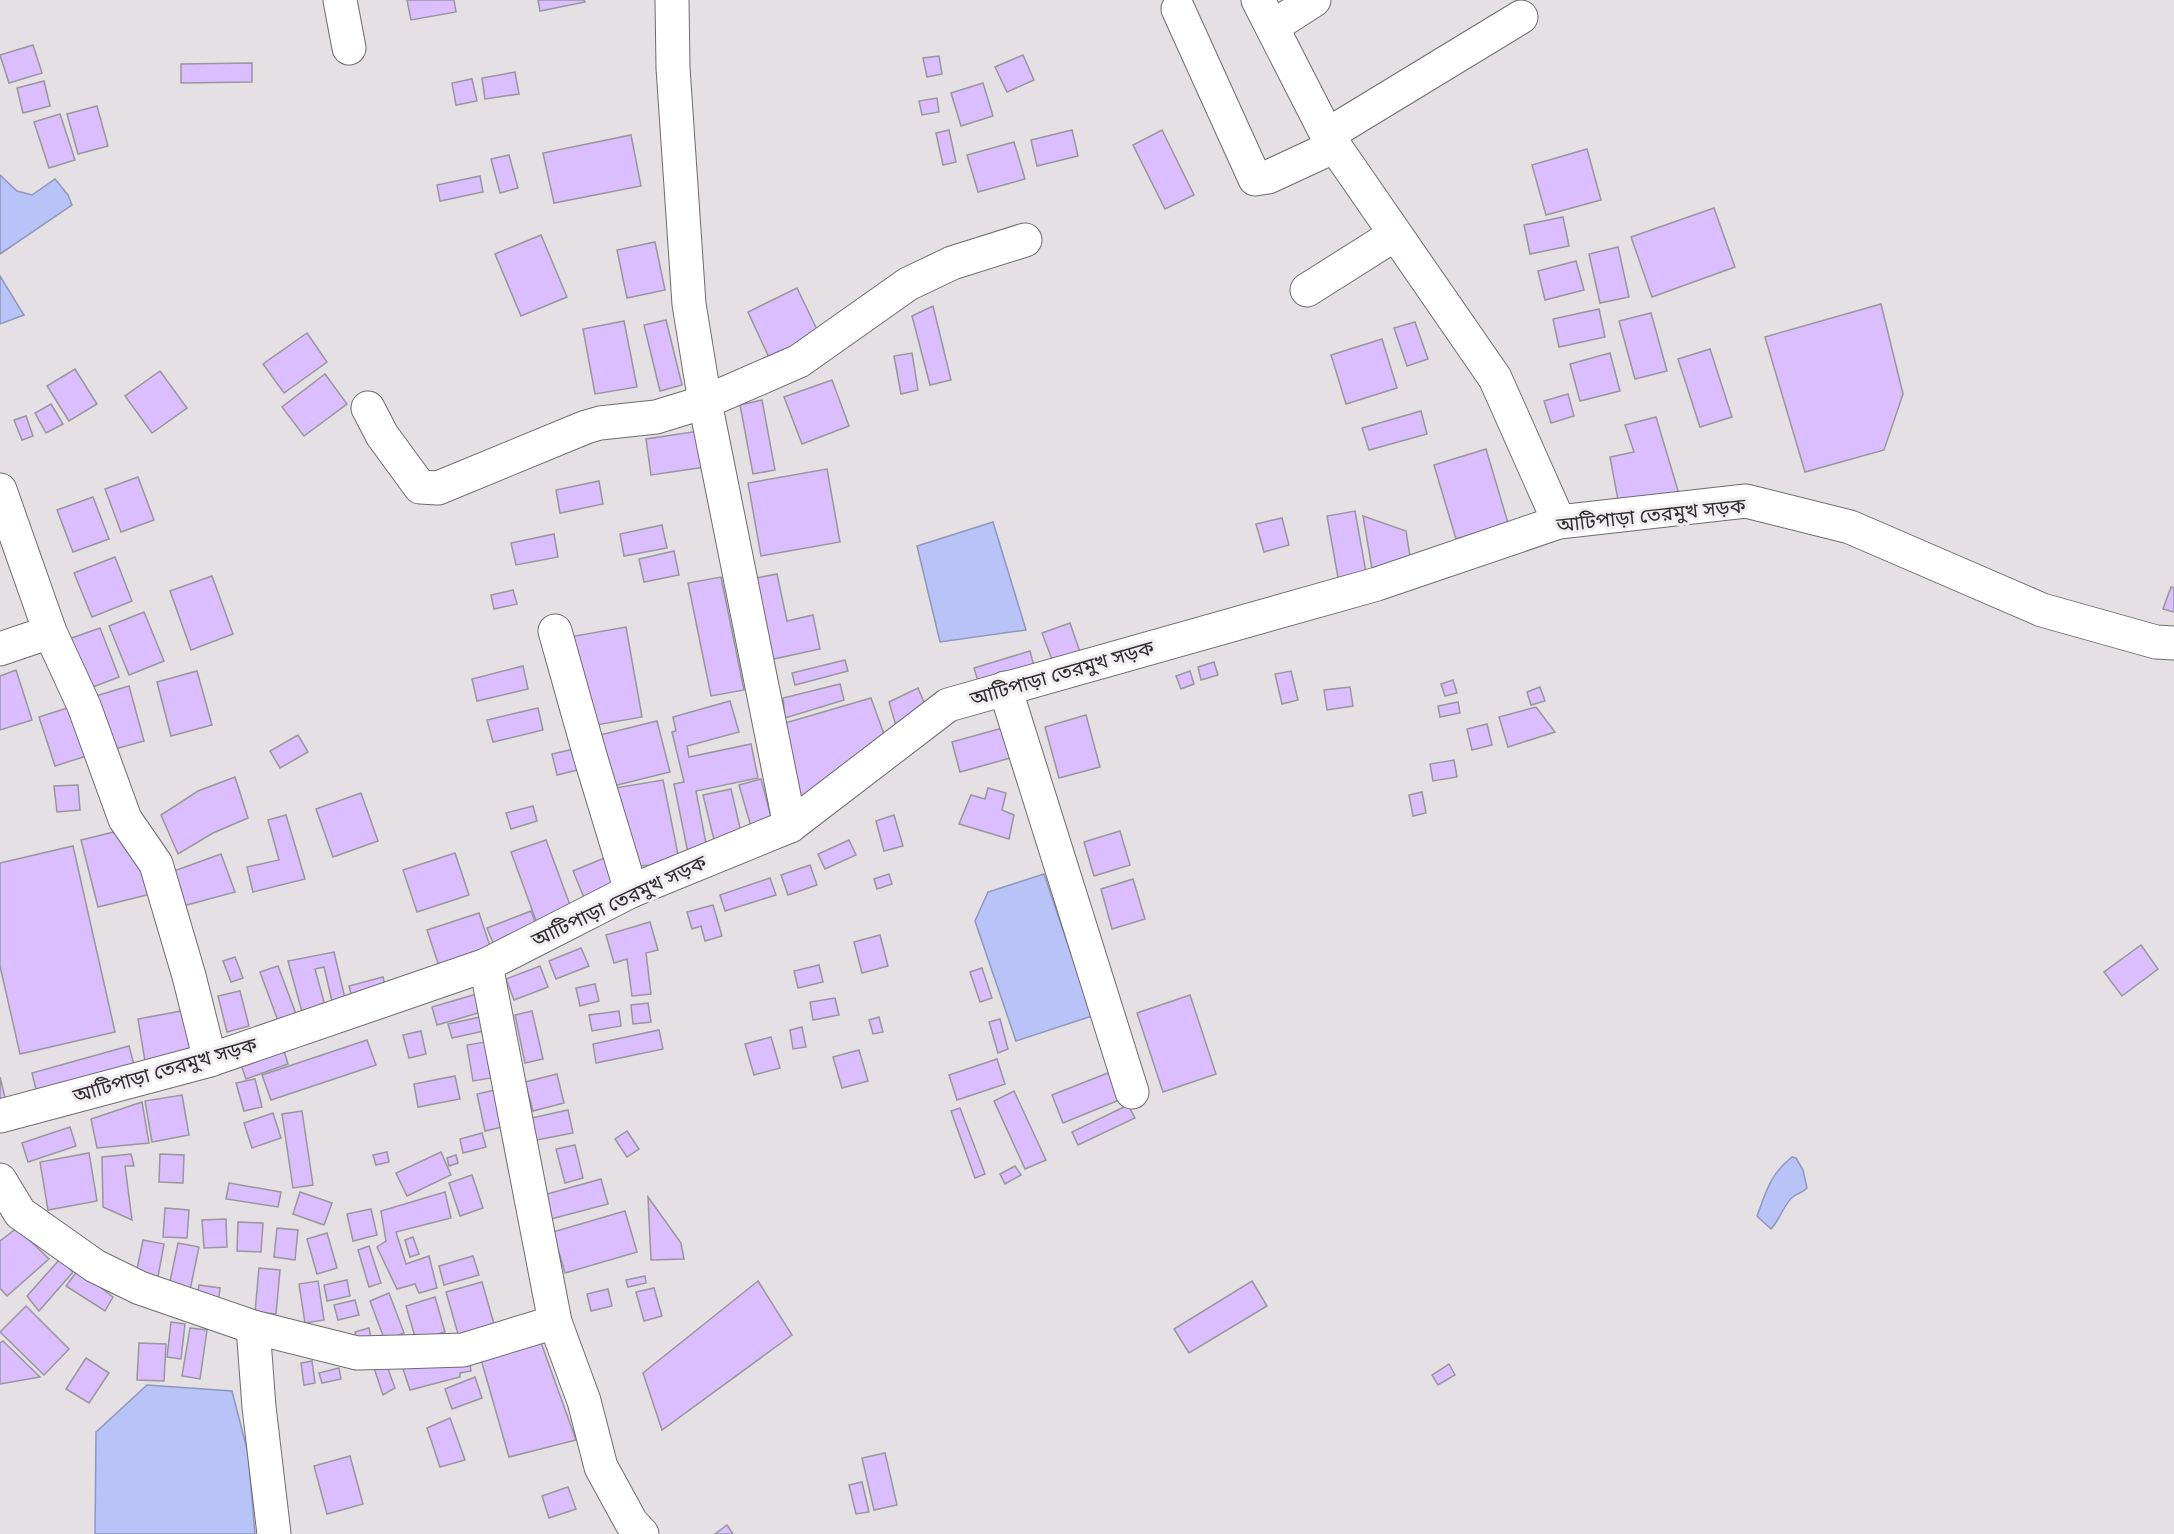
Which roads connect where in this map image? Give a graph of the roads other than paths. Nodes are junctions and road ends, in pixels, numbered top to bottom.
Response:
1 (340, 0) edge
2 (672, 0) edge
3 (1314, 0) edge
4 (1178, 9) dead end
5 (1265, 13) edge
6 (1521, 17) dead end
7 (349, 48) dead end
8 (1331, 140) junction
9 (1395, 235) junction
10 (1025, 240) dead end
11 (1307, 290) dead end
12 (705, 402) junction
13 (368, 408) dead end
14 (0, 490) edge
15 (1559, 522) junction
16 (555, 631) dead end
17 (50, 632) junction
18 (2174, 643) edge
19 (0, 649) edge
20 (1005, 688) junction
21 (790, 826) junction
22 (631, 891) junction
23 (486, 965) junction
24 (210, 1060) junction
25 (1132, 1092) dead end
26 (0, 1116) edge
27 (0, 1179) edge
28 (555, 1322) junction
29 (253, 1327) junction
30 (274, 1534) edge
31 (642, 1534) edge

1 - 7 street
2 - 12 street
3 - 5 street
4 - 8 street
5 - 8 street
6 - 8 street
8 - 9 street
9 - 11 street
9 - 15 street
10 - 12 street
12 - 13 street
12 - 21 street
14 - 17 street
15 - 18 street, আটিপাড়া তেরমুখ সড়ক
15 - 20 street, আটিপাড়া তেরমুখ সড়ক
16 - 22 street
17 - 19 street
17 - 24 street
20 - 21 street, আটিপাড়া তেরমুখ সড়ক
20 - 25 street
21 - 22 street, আটিপাড়া তেরমুখ সড়ক
22 - 23 street, আটিপাড়া তেরমুখ সড়ক
23 - 24 street, আটিপাড়া তেরমুখ সড়ক
23 - 28 street
24 - 26 street, আটিপাড়া তেরমুখ সড়ক
27 - 29 street
28 - 29 street
28 - 31 street
29 - 30 street

